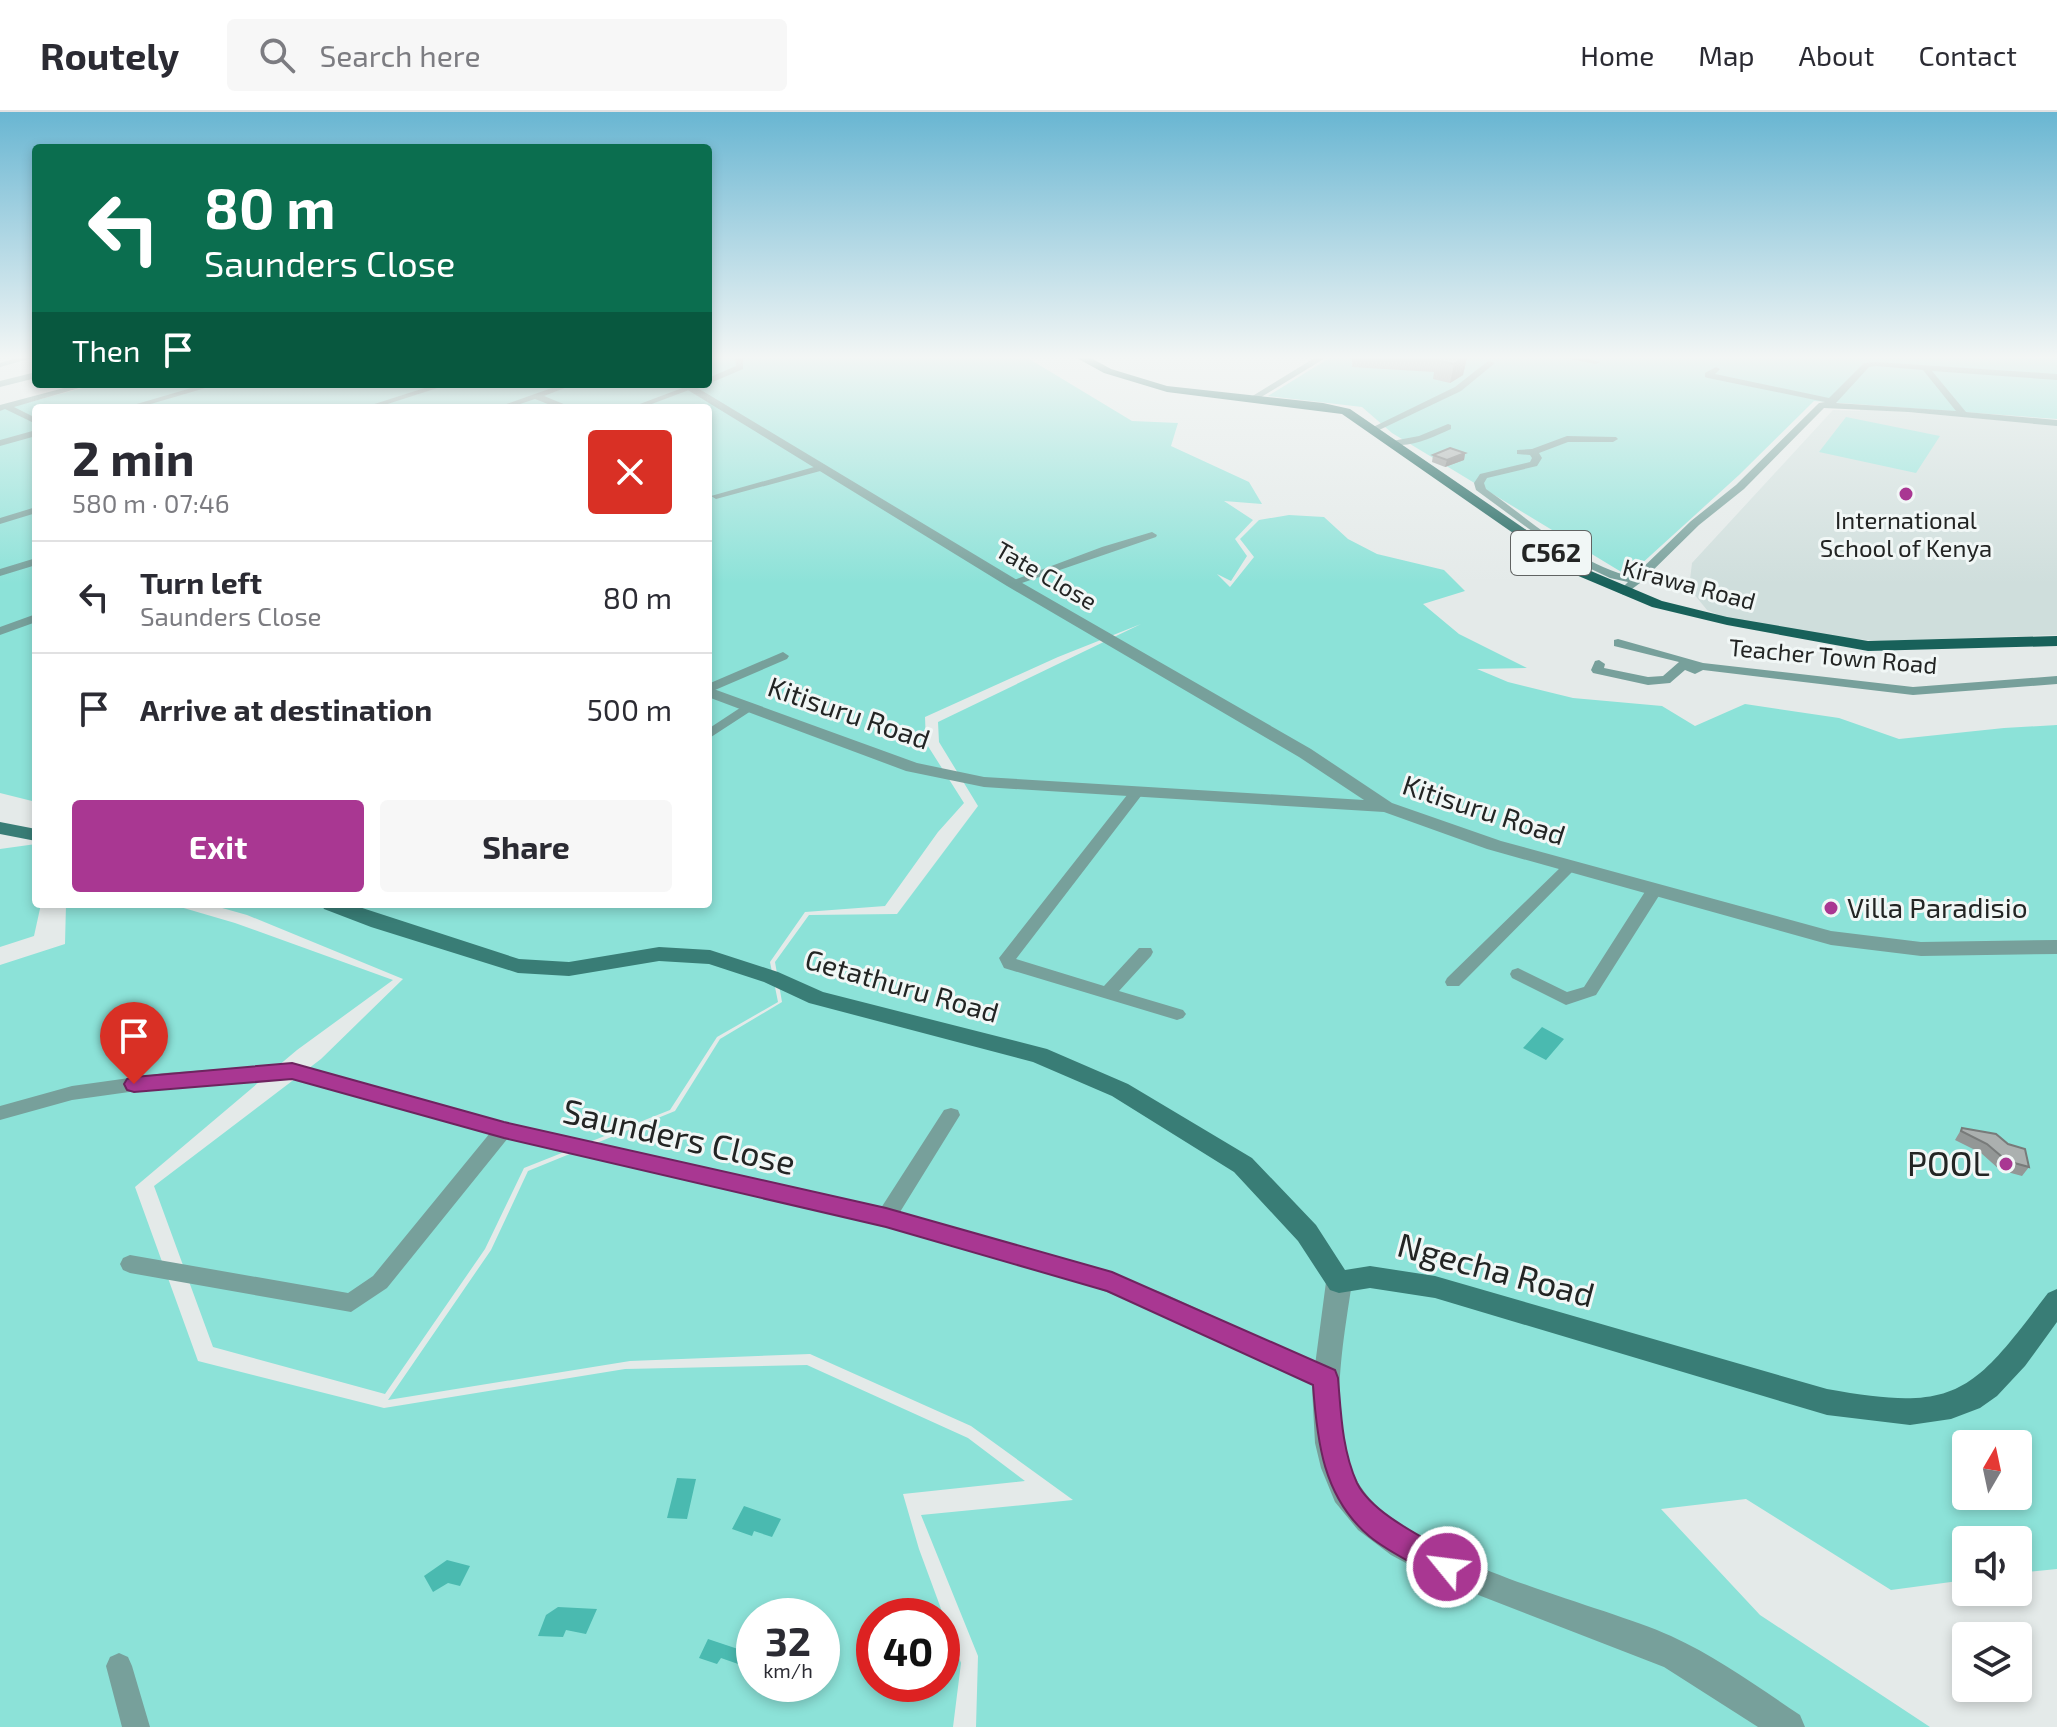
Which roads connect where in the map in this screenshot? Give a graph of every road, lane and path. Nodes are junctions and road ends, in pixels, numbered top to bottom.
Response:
1 (761, 432) edge
2 (1379, 432) edge
3 (1436, 432) edge
4 (1793, 432) edge
5 (32, 434) edge
6 (1613, 439) dead end
7 (1392, 442) junction
8 (0, 443) edge
9 (1520, 452) dead end
10 (1533, 452) junction
11 (821, 468) junction
12 (716, 496) dead end
13 (32, 511) edge
14 (0, 521) edge
15 (1152, 535) dead end
16 (32, 562) edge
17 (0, 573) edge
18 (1636, 581) junction
19 (1012, 583) junction
20 (1624, 592) junction
21 (32, 619) edge
22 (0, 631) edge
23 (2057, 641) edge
24 (1618, 643) dead end
25 (783, 656) dead end
26 (1599, 664) dead end
27 (1691, 664) junction
28 (2057, 680) edge
29 (712, 688) edge
30 (712, 692) edge
31 (746, 708) junction
32 (712, 732) edge
33 (1136, 793) junction
34 (1386, 807) junction
35 (0, 828) edge
36 (32, 834) edge
37 (1569, 867) junction
38 (1654, 891) junction
39 (341, 908) edge
40 (2057, 947) edge
41 (1145, 952) dead end
42 (1518, 974) dead end
43 (1453, 982) dead end
44 (1107, 993) junction
45 (1177, 1014) dead end
46 (0, 1113) edge
47 (951, 1115) dead end
48 (504, 1130) junction
49 (886, 1217) junction
50 (130, 1264) dead end
51 (1339, 1282) junction
52 (2057, 1301) edge
53 (1326, 1378) junction
54 (119, 1666) dead end
55 (136, 1727) edge
56 (1788, 1727) edge

1 - 11 street, Tate Close
2 - 7 main road, Kirawa Road / C562
3 - 7 street
4 - 18 street
5 - 8 street
6 - 10 street
7 - 20 main road, Kirawa Road / C562
9 - 10 street
10 - 18 street
11 - 12 street
11 - 19 street, Tate Close
13 - 14 street
15 - 19 street
16 - 17 street
18 - 20 street
19 - 34 street, Tate Close
20 - 23 main road, Kirawa Road / C562
21 - 22 street
24 - 27 street, Teacher Town Road
25 - 29 street
26 - 27 street
27 - 28 street, Teacher Town Road
30 - 31 street, Kitisuru Road
31 - 32 street
31 - 33 street, Kitisuru Road
33 - 34 street, Kitisuru Road
33 - 44 street
34 - 37 street, Kitisuru Road
35 - 36 main road
37 - 38 street, Kitisuru Road
37 - 43 street
38 - 40 street, Kitisuru Road
38 - 42 street
39 - 51 main road, Getathuru Road
41 - 44 street
44 - 45 street
46 - 48 street, Saunders Close
47 - 49 street
48 - 49 street, Saunders Close
48 - 50 street
49 - 53 street, Saunders Close
51 - 52 main road, Ngecha Road
51 - 53 street
53 - 56 street
54 - 55 street

